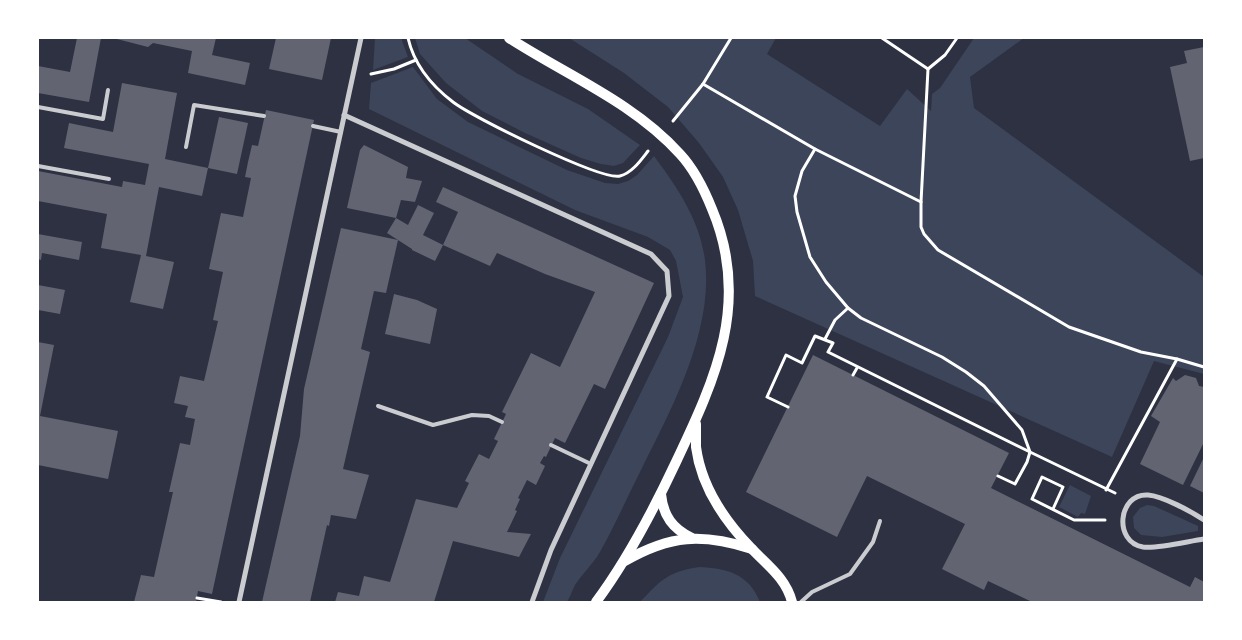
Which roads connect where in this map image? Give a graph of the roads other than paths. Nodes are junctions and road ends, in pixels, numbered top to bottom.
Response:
1 (360, 38) edge
2 (508, 38) edge
3 (108, 90) dead end
4 (38, 107) edge
5 (344, 115) junction
6 (264, 116) dead end
7 (312, 126) dead end
8 (341, 132) junction
9 (186, 147) dead end
10 (38, 166) edge
11 (108, 179) dead end
12 (378, 406) dead end
13 (696, 421) junction
14 (502, 422) dead end
15 (551, 445) dead end
16 (591, 464) junction
17 (661, 494) junction
18 (1204, 520) edge
19 (880, 521) dead end
20 (692, 538) junction
21 (1204, 539) edge
22 (752, 549) junction
23 (624, 562) junction
24 (239, 602) edge
25 (532, 602) edge
26 (596, 602) edge
27 (792, 602) edge
28 (800, 602) edge

1 - 5 street
2 - 13 main road
3 - 4 lane
5 - 8 street
5 - 16 street
6 - 9 lane
7 - 8 lane
8 - 24 street
10 - 11 lane
12 - 14 lane
13 - 17 main road
13 - 22 main road
15 - 16 lane
16 - 25 street
17 - 20 main road
17 - 23 main road
18 - 21 street
19 - 28 lane
20 - 22 main road
20 - 23 main road
22 - 27 main road
23 - 26 main road

